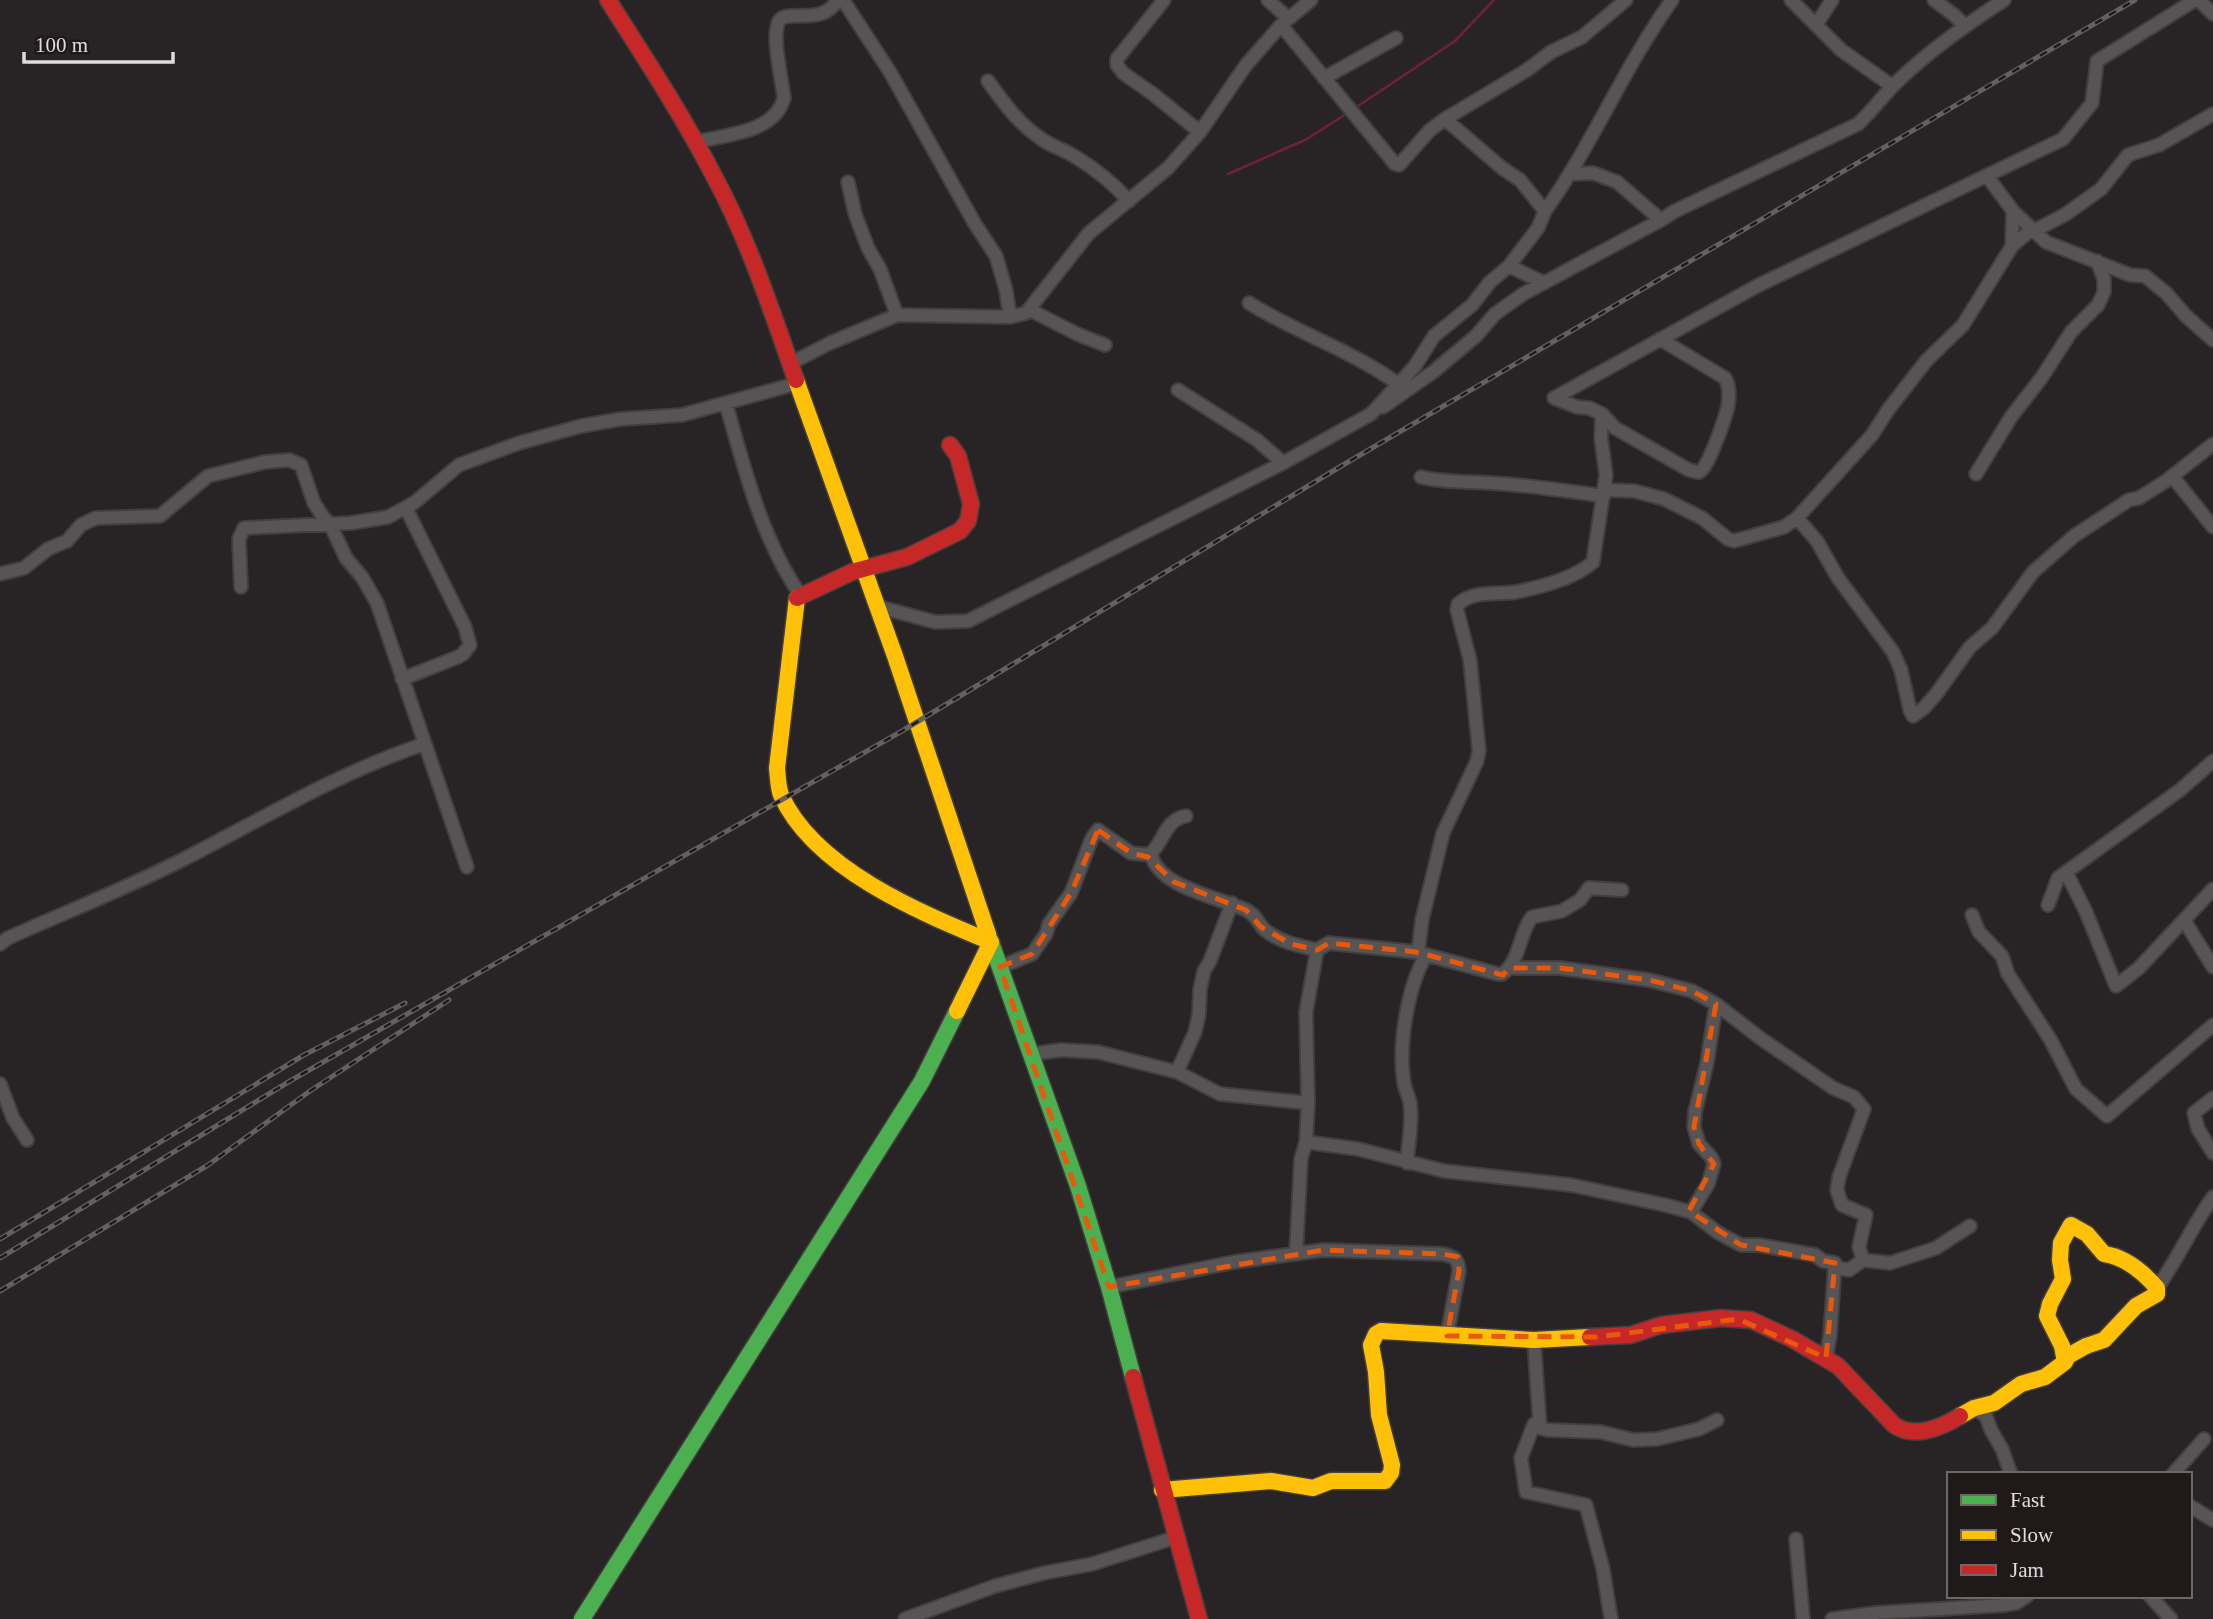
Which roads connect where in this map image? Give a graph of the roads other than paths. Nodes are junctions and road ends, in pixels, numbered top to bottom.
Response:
1 (837, 0) edge
2 (843, 0) edge
3 (1164, 0) edge
4 (1268, 0) edge
5 (1311, 0) edge
6 (1626, 0) edge
7 (1672, 0) edge
8 (1791, 0) edge
9 (1832, 0) edge
10 (1934, 0) edge
11 (2004, 0) edge
12 (2197, 0) edge
13 (611, 1) edge
14 (2213, 14) edge
15 (1285, 22) junction
16 (1816, 25) junction
17 (1964, 25) junction
18 (1396, 37) dead end
19 (1324, 78) junction
20 (988, 81) dead end
21 (1892, 86) junction
22 (2213, 114) edge
23 (1445, 119) junction
24 (1200, 132) junction
25 (695, 142) junction
26 (1571, 174) junction
27 (1987, 176) junction
28 (848, 182) dead end
29 (1129, 201) junction
30 (1545, 211) junction
31 (2014, 211) junction
32 (1661, 220) junction
33 (2033, 230) junction
34 (2012, 246) junction
35 (2097, 261) junction
36 (1509, 267) junction
37 (1544, 283) junction
38 (1250, 303) dead end
39 (1030, 310) junction
40 (897, 316) junction
41 (1010, 317) junction
42 (1660, 340) junction
43 (2213, 340) edge
44 (1105, 345) dead end
45 (791, 363) junction
46 (798, 383) junction
47 (1398, 384) junction
48 (1178, 390) dead end
49 (726, 404) junction
50 (1371, 414) junction
51 (1602, 414) junction
52 (2213, 444) edge
53 (950, 445) dead end
54 (1283, 463) junction
55 (1976, 474) dead end
56 (2172, 476) junction
57 (1421, 477) dead end
58 (1604, 493) junction
59 (406, 508) junction
60 (1797, 518) junction
61 (330, 523) junction
62 (2213, 527) edge
63 (862, 569) junction
64 (0, 574) edge
65 (241, 587) dead end
66 (801, 596) junction
67 (876, 606) junction
68 (402, 679) junction
69 (424, 744) junction
70 (2213, 761) edge
71 (1186, 816) dead end
72 (1151, 854) junction
73 (467, 867) dead end
74 (2066, 872) junction
75 (2213, 889) edge
76 (1622, 890) dead end
77 (1232, 903) junction
78 (2048, 905) dead end
79 (1972, 915) dead end
80 (2184, 920) junction
81 (991, 942) junction
82 (0, 944) edge
83 (1317, 950) junction
84 (1421, 954) junction
85 (1000, 967) junction
86 (2213, 967) edge
87 (1509, 968) junction
88 (1716, 1004) junction
89 (2213, 1025) edge
90 (1030, 1054) junction
91 (1177, 1072) junction
92 (0, 1084) edge
93 (2213, 1098) edge
94 (1308, 1103) junction
95 (27, 1140) dead end
96 (1306, 1142) junction
97 (2213, 1153) edge
98 (1407, 1163) junction
99 (2213, 1197) edge
100 (1691, 1212) junction
101 (1970, 1226) dead end
102 (1296, 1254) junction
103 (1863, 1260) junction
104 (1835, 1263) junction
105 (1109, 1287) junction
106 (2157, 1288) junction
107 (1447, 1336) junction
108 (1534, 1340) junction
109 (1826, 1357) junction
110 (2065, 1362) junction
111 (1974, 1408) junction
112 (1717, 1420) dead end
113 (1534, 1424) dead end
114 (2204, 1439) dead end
115 (2010, 1472) edge
116 (2175, 1472) edge
117 (1162, 1490) junction
118 (2192, 1507) edge
119 (2213, 1520) edge
120 (1177, 1537) junction
121 (1796, 1539) dead end
122 (2025, 1598) edge
123 (2152, 1598) edge
124 (1994, 1605) junction
125 (582, 1619) edge
126 (905, 1619) edge
127 (1199, 1619) edge
128 (1611, 1619) edge
129 (1804, 1619) edge
130 (1832, 1619) edge
131 (2001, 1619) edge
132 (2171, 1619) edge

1 - 25 street
2 - 41 street
3 - 24 street
4 - 15 street
5 - 15 street
6 - 23 street
7 - 26 street
8 - 16 street
9 - 16 street
10 - 17 street
11 - 17 street
12 - 14 street
12 - 27 street
13 - 25 street
15 - 19 street
15 - 24 street
16 - 21 street
17 - 21 street
18 - 19 street
19 - 23 street
20 - 29 street
21 - 32 street
22 - 33 street
23 - 30 street
24 - 29 street
25 - 45 street
26 - 30 street
26 - 32 street
27 - 31 street
27 - 42 street
28 - 40 street
29 - 39 street
30 - 36 street
31 - 33 street
31 - 34 street
32 - 37 street
33 - 34 street
33 - 35 street
34 - 60 street
35 - 43 street
35 - 55 street
36 - 37 street
36 - 47 street
37 - 50 street
38 - 47 street
39 - 41 street
39 - 44 street
40 - 41 street
40 - 45 street
42 - 51 street
42 - 51 street
45 - 46 street
46 - 49 street
46 - 63 street
47 - 50 street
48 - 54 street
49 - 59 street
49 - 66 street
50 - 54 street
51 - 58 street
52 - 56 street
53 - 63 street
54 - 67 street
56 - 60 street
56 - 62 street
57 - 58 street
58 - 60 street
58 - 84 street
59 - 61 street
59 - 68 street
61 - 64 street
61 - 65 street
61 - 68 street
63 - 66 street
63 - 67 street
66 - 81 street
67 - 81 street
68 - 69 street
69 - 73 street
69 - 82 street
70 - 74 street
71 - 72 street
72 - 77 street
72 - 85 street
74 - 78 street
74 - 80 street
75 - 80 street
76 - 87 street
77 - 83 street
77 - 91 street
79 - 89 street
80 - 86 street
81 - 85 street
81 - 125 street
83 - 84 street
83 - 94 street
84 - 87 street
84 - 98 street
85 - 90 street
87 - 88 street
88 - 100 street
88 - 103 street
90 - 91 street
90 - 105 street
91 - 94 street
92 - 95 street
93 - 97 street
94 - 96 street
96 - 98 street
96 - 102 street
98 - 100 street
99 - 106 street
100 - 104 street
101 - 103 street
102 - 105 street
102 - 107 street
103 - 104 street
104 - 109 street
105 - 117 street
106 - 110 street
106 - 110 street
107 - 108 street
107 - 117 street
108 - 109 street
108 - 112 street
109 - 111 street
110 - 111 street
111 - 115 street
113 - 128 street
114 - 116 street
117 - 120 street
118 - 119 street
120 - 126 street
120 - 127 street
121 - 129 street
122 - 124 street
123 - 132 street
124 - 130 street
124 - 131 street

